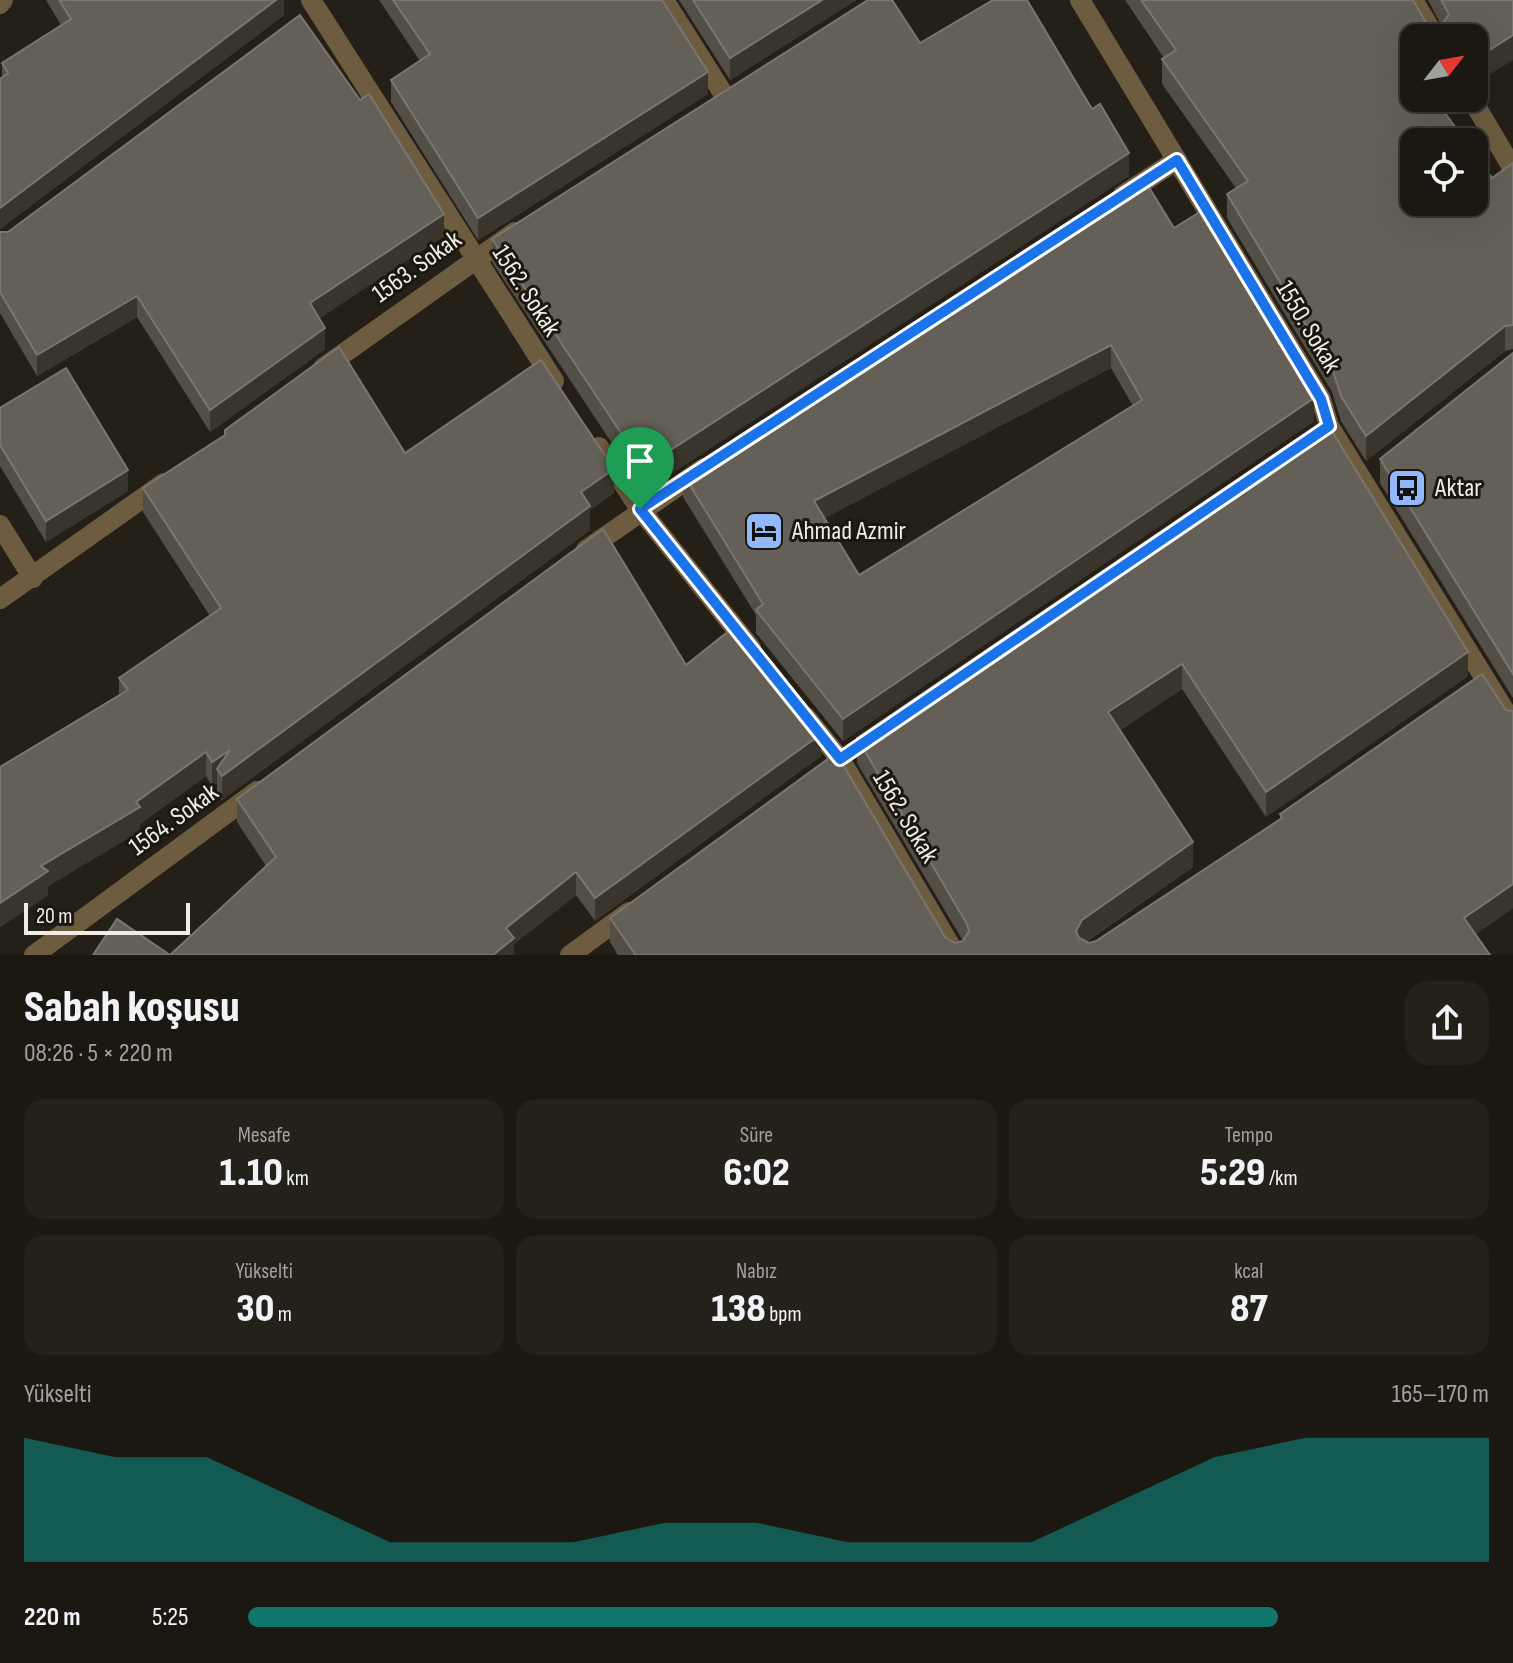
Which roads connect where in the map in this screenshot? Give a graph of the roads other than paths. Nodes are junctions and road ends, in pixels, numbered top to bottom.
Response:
1 (664, 0) edge
2 (1080, 0) edge
3 (1413, 0) edge
4 (310, 8) edge
5 (1428, 24) edge
6 (726, 98) edge
7 (1479, 112) edge
8 (1177, 160) junction
9 (1513, 169) edge
10 (1110, 204) edge
11 (527, 224) edge
12 (474, 258) junction
13 (310, 377) edge
14 (570, 404) edge
15 (587, 430) edge
16 (721, 457) edge
17 (184, 468) edge
18 (640, 509) junction
19 (0, 525) edge
20 (565, 565) edge
21 (33, 578) junction
22 (0, 599) edge
23 (760, 659) edge
24 (790, 697) edge
25 (1513, 724) edge
26 (274, 779) edge
27 (647, 899) edge
28 (34, 955) edge
29 (570, 955) edge
30 (956, 955) edge

1 - 6 street
2 - 8 street, 1550. Sokak
3 - 5 street
4 - 12 street, 1562. Sokak
7 - 9 street
8 - 10 street
8 - 25 street, 1550. Sokak
11 - 12 street, 1563. Sokak
12 - 13 street, 1563. Sokak
12 - 14 street, 1562. Sokak
15 - 18 street
16 - 18 street
17 - 21 street
18 - 20 street
18 - 23 street
19 - 21 street
21 - 22 street
24 - 30 street, 1562. Sokak
26 - 28 street, 1564. Sokak
27 - 29 street

